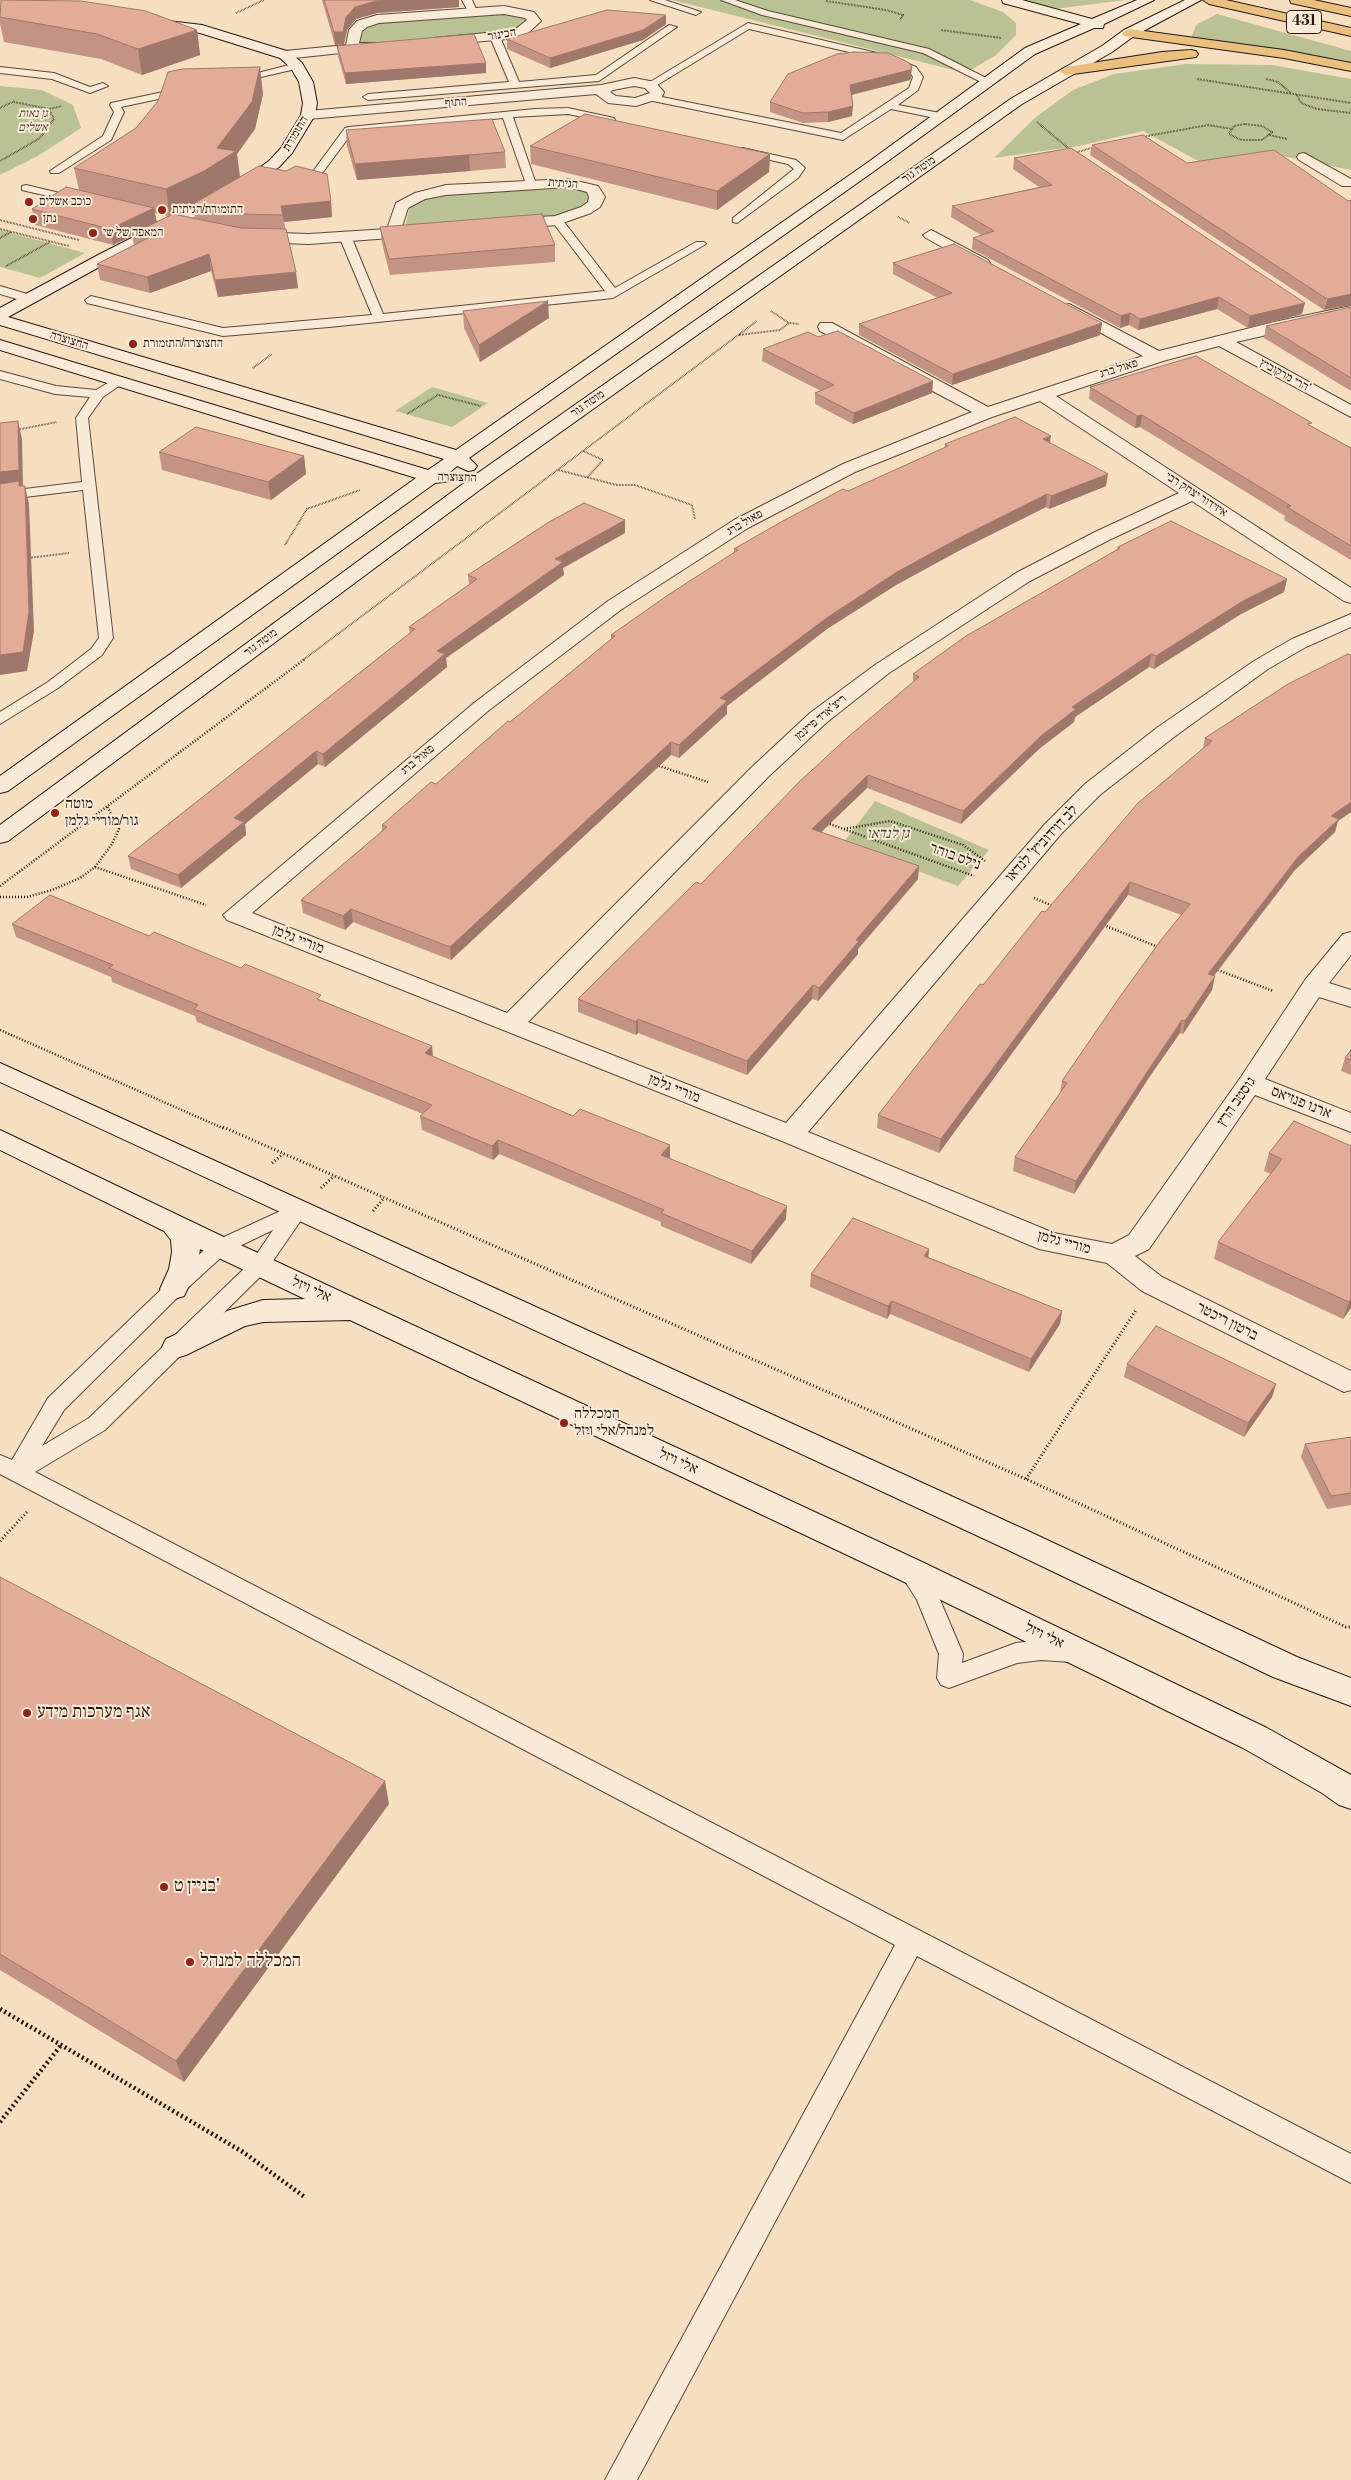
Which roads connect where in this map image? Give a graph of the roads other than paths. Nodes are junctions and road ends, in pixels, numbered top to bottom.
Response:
1 (655, 0) edge
2 (726, 0) edge
3 (995, 0) edge
4 (1008, 0) edge
5 (1196, 0) edge
6 (1209, 0) edge
7 (1296, 0) edge
8 (1143, 2) edge
9 (470, 6) edge
10 (696, 12) dead end
11 (1351, 12) edge
12 (140, 19) edge
13 (1021, 19) dead end
14 (1094, 24) junction
15 (672, 27) dead end
16 (1351, 32) edge
17 (1129, 33) junction
18 (494, 37) junction
19 (427, 42) edge
20 (390, 45) edge
21 (352, 47) junction
22 (1272, 53) junction
23 (285, 55) junction
24 (297, 66) junction
25 (1351, 67) edge
26 (0, 70) edge
27 (1066, 71) junction
28 (226, 81) edge
29 (987, 81) junction
30 (515, 85) junction
31 (103, 86) dead end
32 (198, 87) edge
33 (604, 89) junction
34 (651, 92) junction
35 (368, 96) dead end
36 (888, 106) junction
37 (308, 115) junction
38 (507, 115) junction
39 (940, 116) junction
40 (624, 124) edge
41 (728, 147) edge
42 (1304, 157) dead end
43 (319, 170) edge
44 (55, 171) dead end
45 (531, 184) junction
46 (1350, 184) edge
47 (26, 188) dead end
48 (90, 203) edge
49 (152, 218) edge
50 (557, 220) junction
51 (736, 220) dead end
52 (175, 224) junction
53 (490, 226) edge
54 (201, 228) edge
55 (432, 230) edge
56 (393, 232) junction
57 (236, 235) edge
58 (931, 235) dead end
59 (345, 236) junction
60 (700, 244) dead end
61 (992, 268) edge
62 (0, 290) edge
63 (613, 294) junction
64 (30, 299) junction
65 (90, 300) dead end
66 (1053, 301) edge
67 (1303, 306) edge
68 (1351, 311) edge
69 (0, 316) edge
70 (1319, 316) junction
71 (379, 318) junction
72 (0, 320) edge
73 (826, 327) road end
74 (1220, 340) junction
75 (0, 344) edge
76 (1157, 357) junction
77 (0, 375) edge
78 (120, 382) junction
79 (98, 394) junction
80 (1041, 394) junction
81 (986, 412) junction
82 (1351, 412) edge
83 (510, 421) junction
84 (392, 437) junction
85 (358, 455) junction
86 (458, 457) junction
87 (431, 477) junction
88 (482, 479) junction
89 (90, 485) junction
90 (1194, 493) junction
91 (0, 496) edge
92 (369, 521) junction
93 (1351, 597) edge
94 (1351, 620) edge
95 (0, 719) edge
96 (0, 786) edge
97 (0, 836) edge
98 (235, 915) joint
99 (1351, 939) edge
100 (1342, 963) edge
101 (1309, 994) junction
102 (1351, 999) edge
103 (511, 1024) junction
104 (0, 1072) edge
105 (1250, 1083) junction
106 (1351, 1123) edge
107 (791, 1135) junction
108 (0, 1139) edge
109 (298, 1210) junction
110 (174, 1225) junction
111 (220, 1247) junction
112 (1115, 1255) junction
113 (260, 1266) junction
114 (174, 1288) junction
115 (360, 1313) junction
116 (176, 1347) junction
117 (1344, 1381) dead end
118 (8, 1468) edge
119 (909, 1570) junction
120 (1079, 1652) junction
121 (1351, 1692) edge
122 (1351, 1794) edge
123 (912, 1939) junction
124 (1351, 2169) edge
125 (620, 2480) edge

1 - 10 lane
2 - 29 lane
3 - 13 street
4 - 14 street
5 - 17 street, מוטה גור
6 - 16 highway, 431
7 - 11 highway, 431
8 - 14 street
9 - 18 street, הכינור
9 - 21 street, הכינור
12 - 23 street, התזמורת
14 - 17 street
14 - 29 street
15 - 30 lane
17 - 22 highway
17 - 27 street, מוטה גור
18 - 19 street, הכינור
18 - 30 lane
20 - 21 street
21 - 23 street
22 - 25 highway
22 - 27 highway
23 - 24 street, התזמורת
24 - 28 lane
24 - 37 street, התזמורת
26 - 31 lane
27 - 88 street, מוטה גור
29 - 39 street
30 - 35 lane
32 - 44 lane
33 - 34 street, התוף
33 - 34 street
33 - 37 street, התוף
34 - 36 lane
34 - 36 lane
36 - 39 lane
37 - 52 street, התזמורת
38 - 40 lane
38 - 43 lane
38 - 45 lane
39 - 83 street
41 - 51 lane
42 - 46 street
45 - 50 street, הגיתית
45 - 56 street, הגיתית
47 - 48 lane
49 - 52 lane
50 - 53 street, הגיתית
50 - 63 lane
52 - 54 street
52 - 64 street, התזמורת
55 - 56 street
56 - 59 street
57 - 59 street
58 - 61 street
59 - 71 lane
60 - 63 lane
62 - 64 lane
63 - 71 lane
64 - 69 street, התזמורת
65 - 71 lane
66 - 76 street
67 - 70 street
68 - 70 street, פאול ברג
70 - 74 street, פאול ברג
72 - 84 street, החצוצרה
73 - 81 street
74 - 76 street, פאול ברג
74 - 82 street, הרי מרקוביץ'
75 - 78 street, החצוצרה
76 - 80 street, פאול ברג
77 - 79 lane
78 - 79 lane
78 - 85 street, החצוצרה
79 - 89 lane
80 - 81 street, פאול ברג
80 - 90 street, איזידור יצחק רבי
81 - 98 street, פאול ברג
83 - 84 street
83 - 86 street
84 - 86 street, החצוצרה
85 - 87 street, החצוצרה
85 - 92 street
86 - 87 street
86 - 88 street, החצוצרה
87 - 88 street, החצוצרה
87 - 92 street
88 - 97 street, מוטה גור
89 - 91 lane
89 - 95 lane
90 - 93 street, איזידור יצחק רבי
90 - 103 street, ריצ'ארד פיינמן
92 - 96 street
94 - 107 street, לב דוידוביץ' לנדאו
98 - 103 street, מוריי גלמן
99 - 100 street, גוסטב הרץ
100 - 101 street, גוסטב הרץ
101 - 102 street
101 - 105 street, גוסטב הרץ
103 - 107 street, מוריי גלמן
104 - 109 street
105 - 106 street, ארנו פנזיאס
105 - 112 street, גוסטב הרץ
107 - 112 street, מוריי גלמן
108 - 110 street, אלי ויזל
109 - 111 lane
109 - 113 lane
109 - 121 street
110 - 111 street, אלי ויזל
110 - 114 street
111 - 113 street, אלי ויזל
111 - 114 lane
112 - 117 street, ברטון ריכטר
113 - 115 street, אלי ויזל
113 - 116 lane
114 - 118 lane
115 - 116 street
115 - 119 street, אלי ויזל
116 - 118 lane
118 - 123 lane
119 - 120 street, אלי ויזל
119 - 120 lane
120 - 122 street, אלי ויזל
123 - 124 lane
123 - 125 lane

